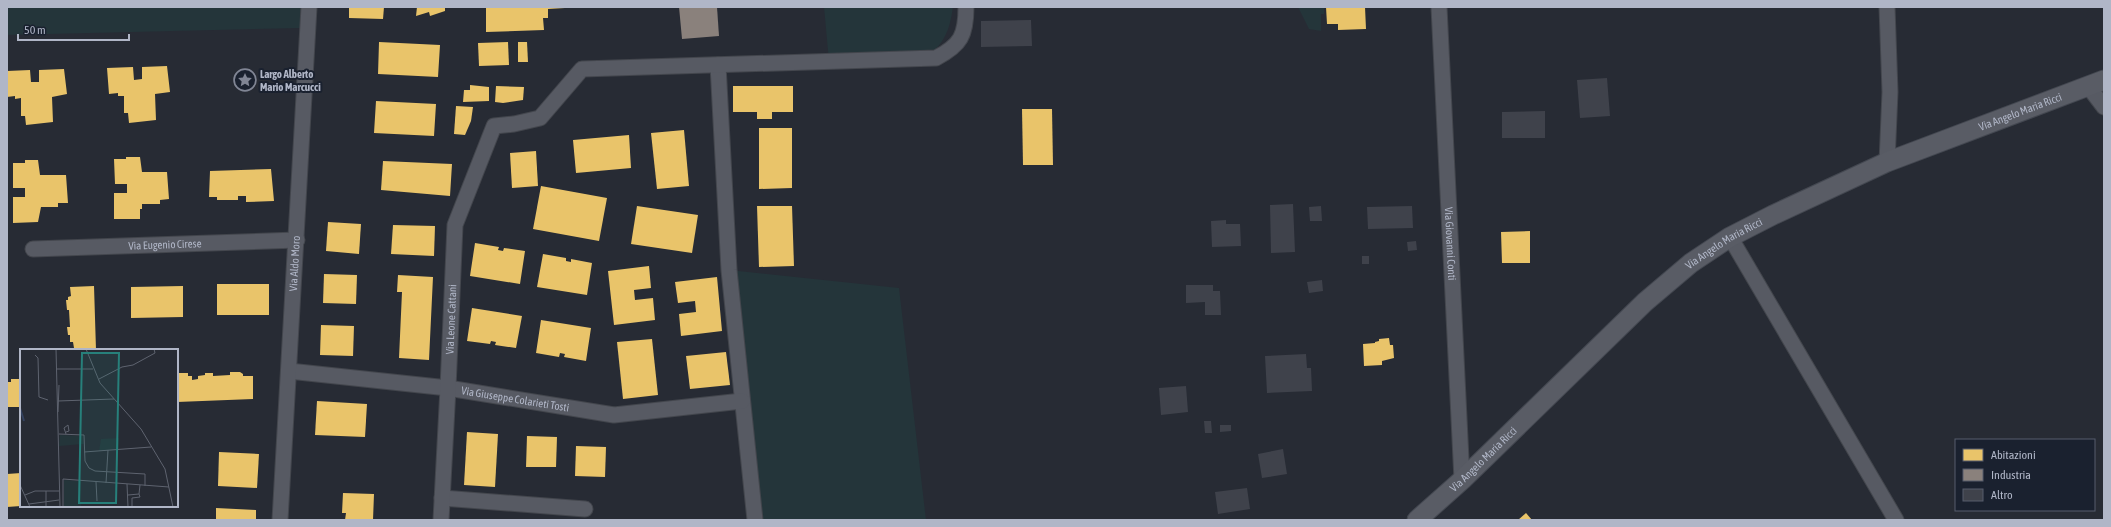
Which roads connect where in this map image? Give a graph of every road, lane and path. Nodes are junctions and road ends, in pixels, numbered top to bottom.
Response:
1 (310, 7) edge
2 (966, 7) edge
3 (1439, 7) edge
4 (1887, 7) edge
5 (718, 65) junction
6 (2096, 83) edge
7 (2104, 107) edge
8 (1887, 162) junction
9 (1730, 237) junction
10 (297, 240) junction
11 (33, 249) dead end
12 (289, 371) junction
13 (448, 388) junction
14 (742, 401) junction
15 (1462, 480) junction
16 (442, 498) junction
17 (585, 509) dead end
18 (280, 520) edge
19 (440, 520) edge
20 (756, 520) edge
21 (1417, 520) edge
22 (1896, 520) edge

1 - 10 street, Via Aldo Moro
2 - 5 street
3 - 15 street, Via Giovanni Conti
4 - 8 street
5 - 13 street, Via Leone Cattani
5 - 14 street
6 - 7 street
6 - 8 main road, Via Angelo Maria Ricci
8 - 9 main road, Via Angelo Maria Ricci
9 - 15 main road, Via Angelo Maria Ricci
9 - 22 street
10 - 11 street, Via Eugenio Cirese
10 - 12 street, Via Aldo Moro
12 - 13 street, Via Giuseppe Colarieti Tosti
12 - 18 street, Via Aldo Moro
13 - 14 street, Via Giuseppe Colarieti Tosti
13 - 16 street, Via Leone Cattani
14 - 20 street
15 - 21 main road, Via Angelo Maria Ricci
16 - 17 street
16 - 19 street, Via Leone Cattani

